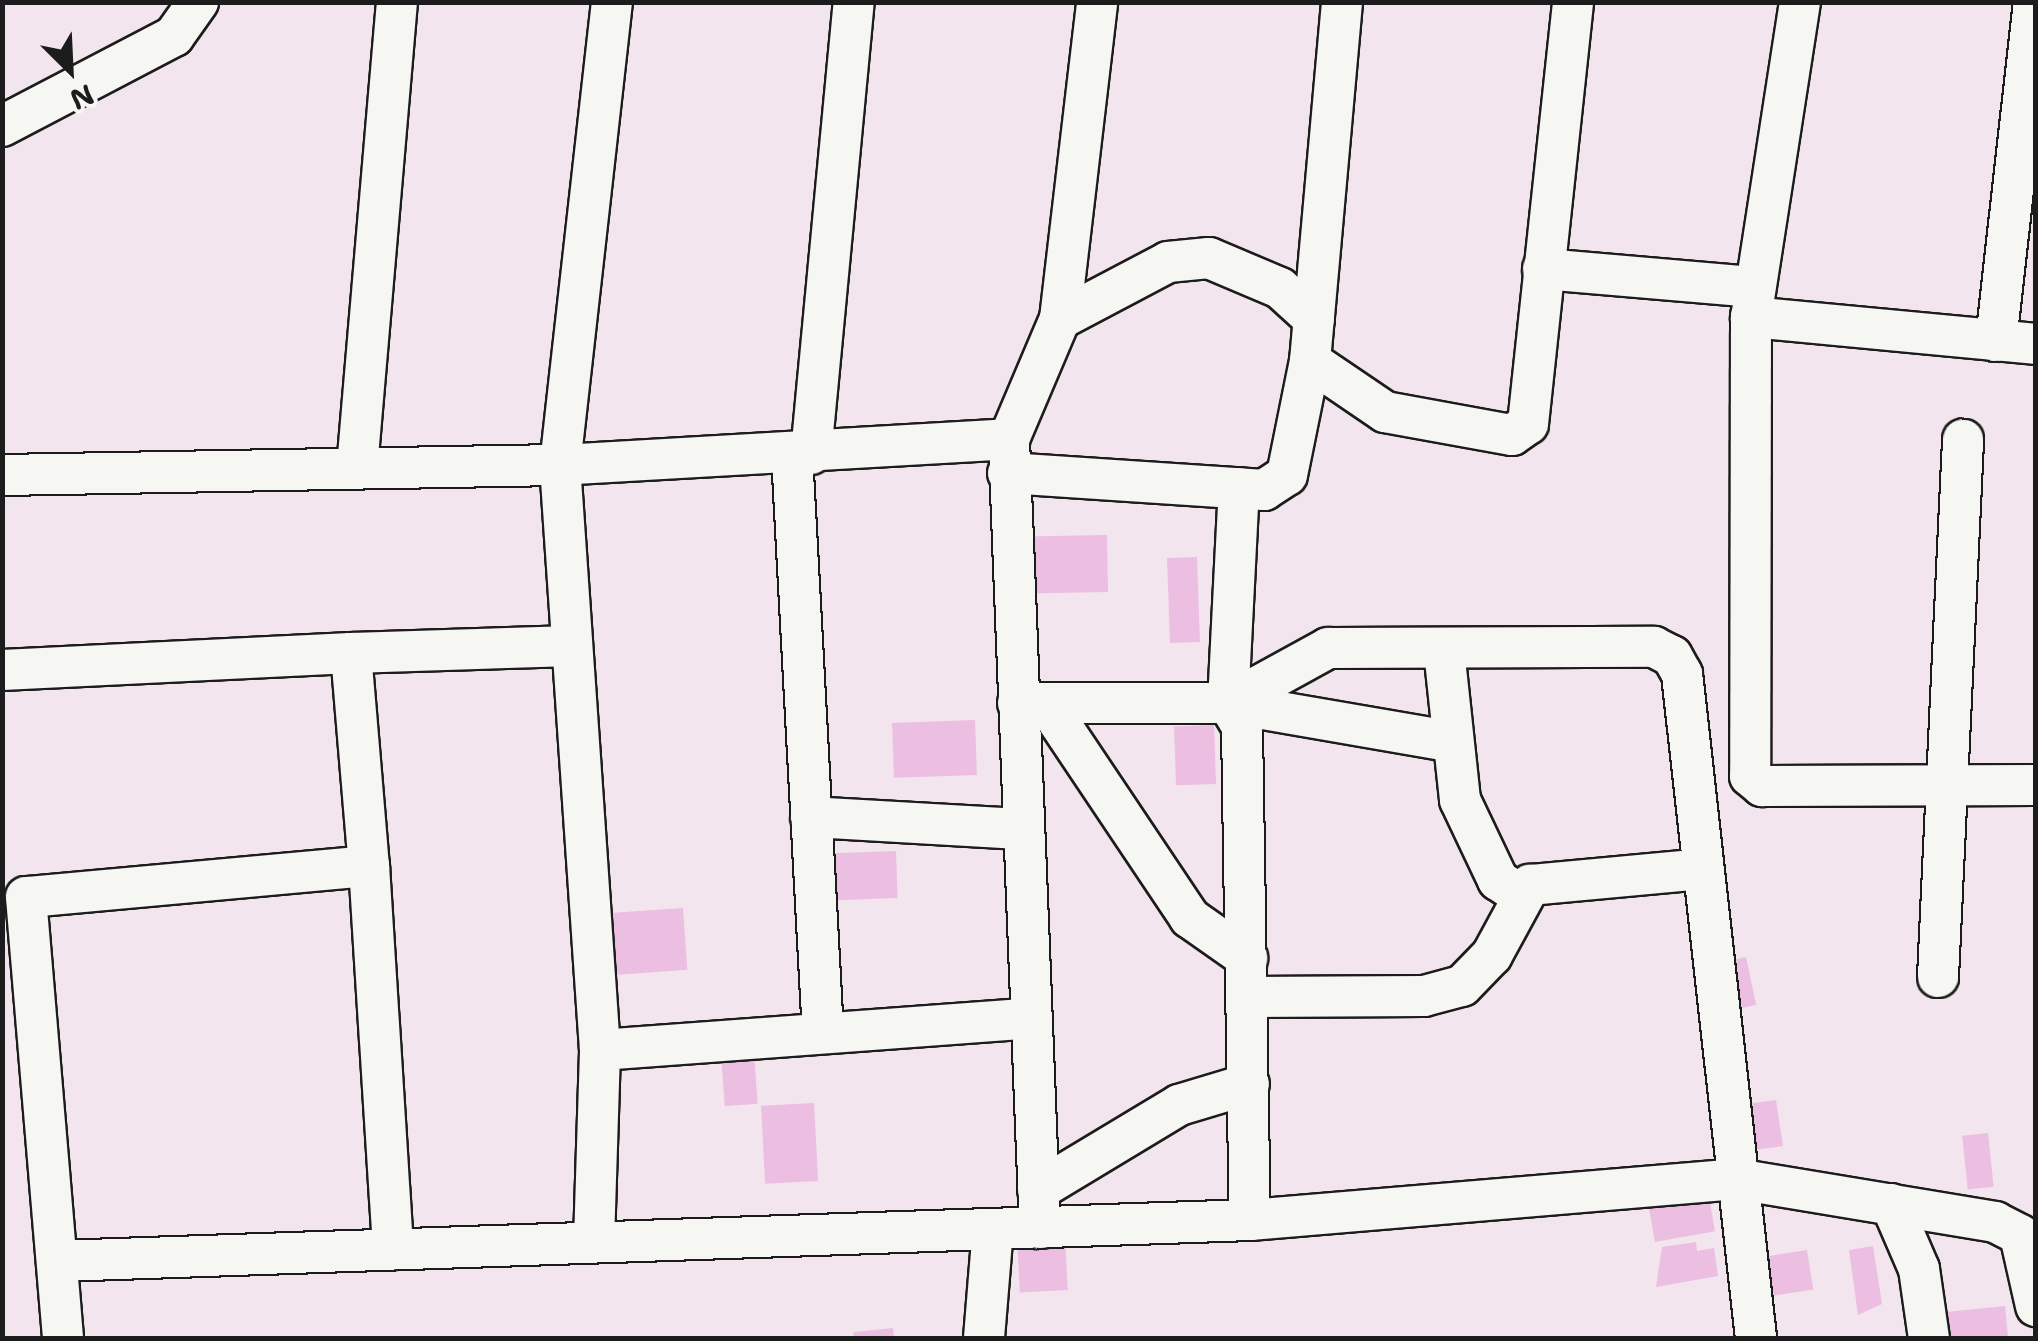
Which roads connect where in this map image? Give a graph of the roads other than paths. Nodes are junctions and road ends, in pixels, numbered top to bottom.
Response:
1 (198, 2) edge
2 (398, 2) edge
3 (612, 2) edge
4 (854, 2) edge
5 (1097, 2) edge
6 (1342, 2) edge
7 (1573, 2) edge
8 (1800, 2) edge
9 (2034, 2) edge
10 (2, 126) edge
11 (1543, 269) junction
12 (1753, 302) junction
13 (1060, 319) junction
14 (1314, 319) junction
15 (2016, 343) edge
16 (1310, 361) junction
17 (1962, 440) dead end
18 (802, 454) junction
19 (1009, 456) junction
20 (560, 465) junction
21 (357, 468) junction
22 (2, 475) edge
23 (1239, 488) junction
24 (572, 646) junction
25 (1444, 650) junction
26 (351, 653) junction
27 (2, 670) edge
28 (1032, 703) junction
29 (1228, 703) junction
30 (1450, 741) junction
31 (1750, 776) junction
32 (2036, 785) edge
33 (1694, 786) junction
34 (1947, 786) junction
35 (811, 818) junction
36 (1022, 829) junction
37 (369, 866) junction
38 (1703, 869) junction
39 (1520, 894) junction
40 (14, 897) edge
41 (1247, 977) junction
42 (1938, 977) dead end
43 (1030, 1018) junction
44 (823, 1034) junction
45 (600, 1050) junction
46 (1249, 1084) junction
47 (1736, 1178) junction
48 (1890, 1204) junction
49 (1039, 1209) junction
50 (1250, 1220) junction
51 (993, 1229) junction
52 (594, 1242) junction
53 (392, 1249) junction
54 (59, 1260) junction
55 (2036, 1306) edge
56 (64, 1338) edge
57 (984, 1338) edge
58 (1756, 1338) edge
59 (1928, 1338) edge

1 - 10 street
2 - 21 street
3 - 20 street
4 - 18 street
5 - 13 street
6 - 14 street
7 - 11 street
8 - 12 street
9 - 15 street
11 - 12 street
11 - 16 street
12 - 15 street
12 - 31 street
13 - 14 street
13 - 19 street
14 - 16 street
16 - 23 street
17 - 34 street
18 - 19 street
18 - 20 street
18 - 35 street
19 - 23 street
19 - 28 street
20 - 21 street
20 - 24 street
21 - 22 street
23 - 29 street
24 - 26 street
24 - 45 street
25 - 29 street
25 - 30 street
25 - 33 street
26 - 27 street
26 - 37 street
28 - 29 street
28 - 36 street
28 - 41 street
29 - 30 street
29 - 41 street
30 - 39 street
31 - 33 street
31 - 34 street
32 - 34 street
33 - 38 street
34 - 42 street
35 - 36 street
35 - 44 street
36 - 43 street
37 - 40 street
37 - 53 street
38 - 39 street
38 - 47 street
39 - 41 street
40 - 54 street
41 - 46 street
43 - 44 street
43 - 49 street
44 - 45 street
45 - 52 street
46 - 49 street
46 - 50 street
47 - 48 street
47 - 50 street
47 - 58 street
48 - 55 street
48 - 59 street
49 - 50 street
49 - 51 street
51 - 52 street
51 - 57 street
52 - 53 street
53 - 54 street
54 - 56 street

